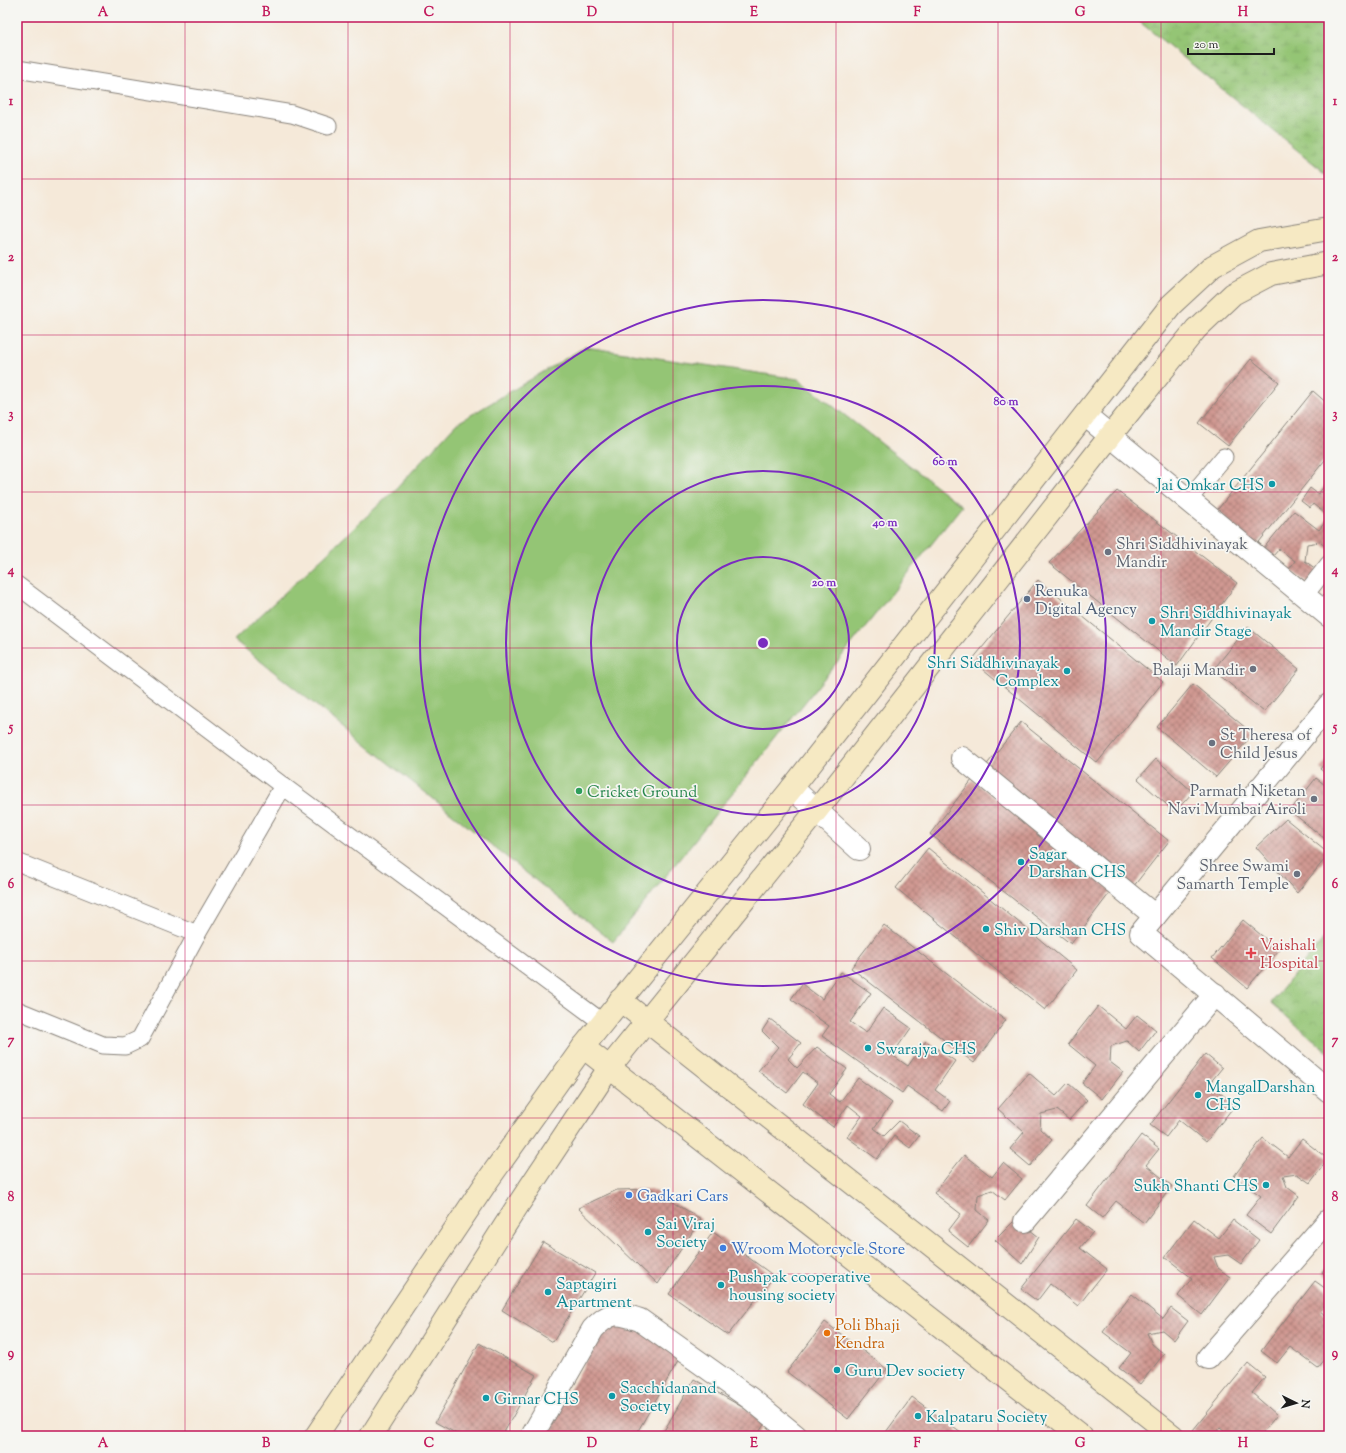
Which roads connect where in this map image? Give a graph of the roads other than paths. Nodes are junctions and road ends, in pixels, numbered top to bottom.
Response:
1 (17, 69) edge
2 (328, 126) dead end
3 (1329, 229) edge
4 (1329, 263) edge
5 (1085, 415) junction
6 (1110, 436) junction
7 (1224, 457) dead end
8 (1188, 500) junction
9 (1329, 564) edge
10 (17, 584) edge
11 (1304, 596) junction
12 (1329, 616) edge
13 (1329, 705) edge
14 (962, 758) dead end
15 (283, 786) junction
16 (792, 788) junction
17 (817, 810) junction
18 (859, 849) dead end
19 (17, 862) edge
20 (1155, 916) junction
21 (197, 934) junction
22 (1215, 994) junction
23 (620, 1000) junction
24 (17, 1010) edge
25 (646, 1021) junction
26 (602, 1022) junction
27 (583, 1047) junction
28 (609, 1068) junction
29 (1329, 1091) edge
30 (1329, 1220) edge
31 (1025, 1222) dead end
32 (1208, 1358) dead end
33 (316, 1436) edge
34 (372, 1436) edge
35 (532, 1436) edge
36 (796, 1436) edge
37 (1081, 1436) edge
38 (1173, 1436) edge

1 - 2 lane
3 - 5 street
4 - 6 street
5 - 6 street
5 - 16 street
6 - 8 street
6 - 17 street
7 - 8 lane
8 - 11 street
9 - 11 lane
10 - 15 lane
11 - 12 street
13 - 20 street
14 - 20 street
15 - 21 lane
15 - 26 lane
16 - 17 street
16 - 23 street
17 - 18 street
17 - 25 street
19 - 21 lane
20 - 22 street
21 - 24 lane
22 - 29 street
22 - 31 street
23 - 25 street
23 - 26 street
25 - 28 street
25 - 38 street
26 - 27 street
27 - 28 street
27 - 33 street
28 - 34 street
28 - 37 street
30 - 32 street
35 - 36 street

